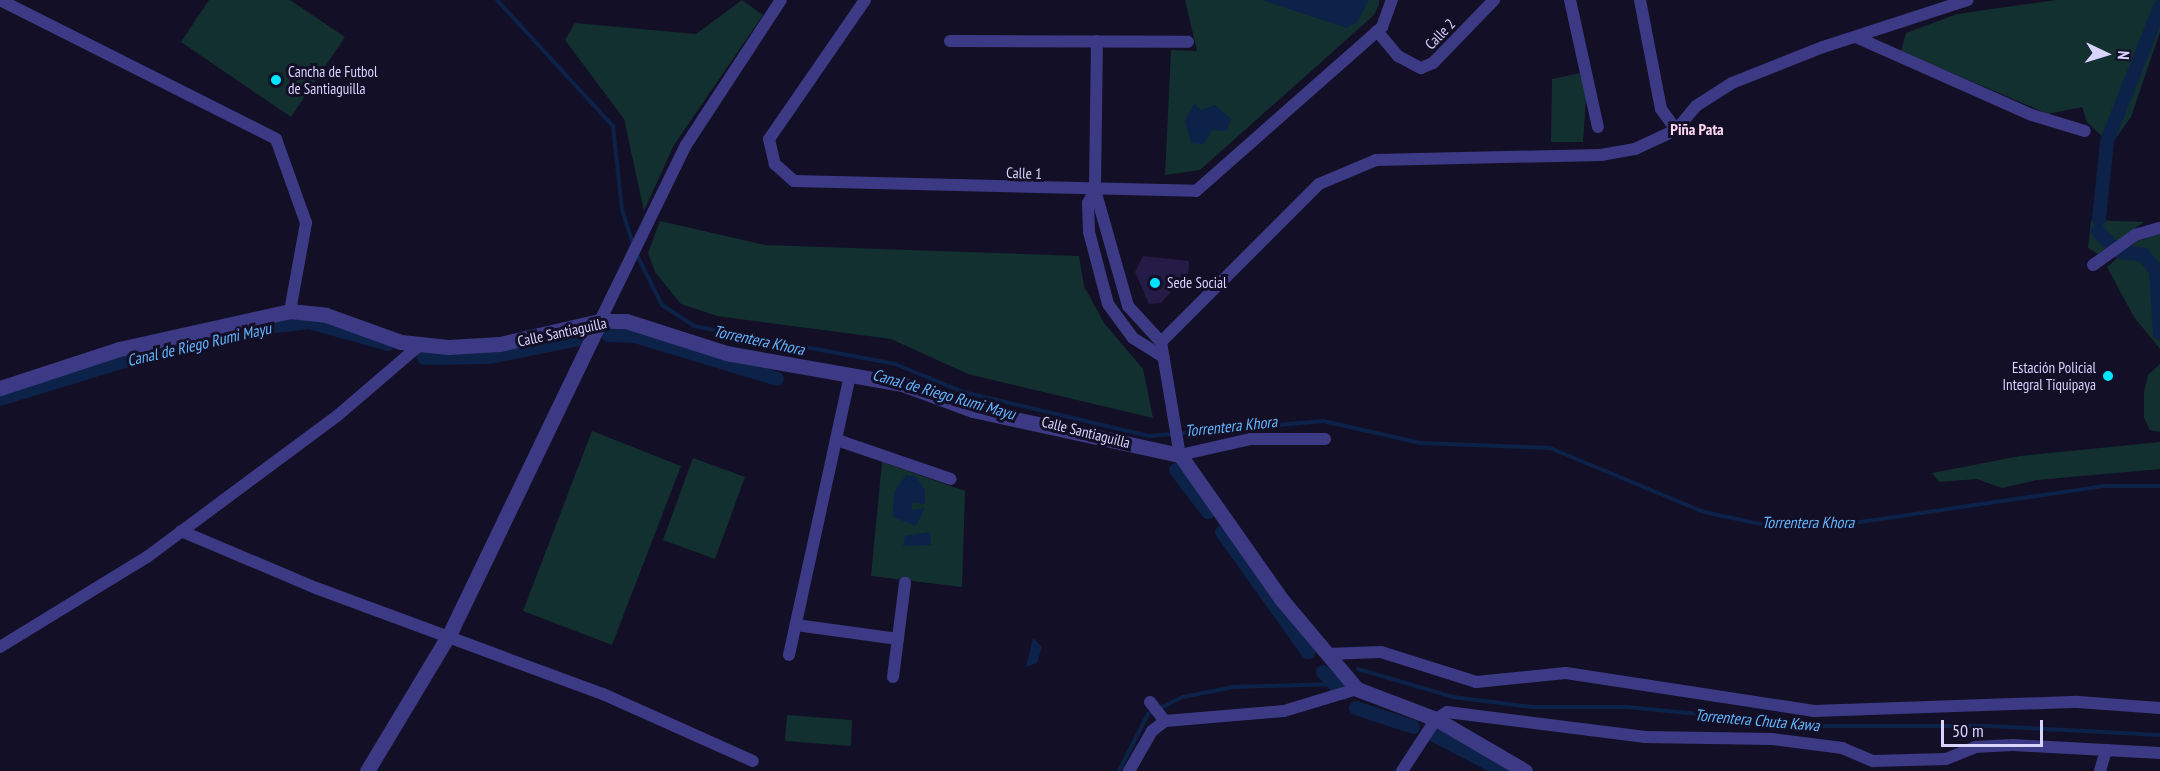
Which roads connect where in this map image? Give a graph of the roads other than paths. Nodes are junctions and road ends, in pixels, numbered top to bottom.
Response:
1 (0, 0) edge
2 (781, 0) edge
3 (865, 0) edge
4 (1392, 0) edge
5 (1494, 0) edge
6 (1570, 0) edge
7 (1640, 0) edge
8 (1968, 0) edge
9 (1377, 31) junction
10 (1858, 38) junction
11 (950, 41) dead end
12 (1097, 41) junction
13 (1188, 42) dead end
14 (1598, 127) dead end
15 (1676, 130) junction
16 (2085, 131) dead end
17 (1095, 190) junction
18 (2160, 228) edge
19 (1108, 245) junction
20 (1093, 248) junction
21 (2093, 265) dead end
22 (290, 311) junction
23 (600, 321) junction
24 (1161, 342) junction
25 (421, 344) junction
26 (1163, 357) junction
27 (850, 375) junction
28 (0, 388) edge
29 (1325, 439) dead end
30 (837, 440) junction
31 (1178, 451) junction
32 (951, 478) dead end
33 (181, 531) junction
34 (905, 583) dead end
35 (796, 625) junction
36 (450, 633) junction
37 (898, 639) junction
38 (0, 647) edge
39 (789, 655) dead end
40 (1329, 657) junction
41 (892, 677) dead end
42 (1357, 689) junction
43 (2160, 708) edge
44 (1436, 719) junction
45 (2106, 750) junction
46 (2160, 753) edge
47 (753, 761) dead end
48 (367, 771) edge
49 (1129, 771) edge
50 (1402, 771) edge
51 (1525, 771) edge
52 (2100, 771) edge

1 - 22 street
2 - 23 street
3 - 17 street, Calle 1
4 - 9 street, Calle 1
5 - 9 street, Calle 2
6 - 14 street
7 - 15 street
8 - 10 street
9 - 17 street, Calle 1
10 - 15 street
10 - 16 street
11 - 12 street
12 - 13 street
12 - 17 street
15 - 24 street
17 - 19 street
17 - 20 street
18 - 21 street
19 - 20 street
19 - 24 street
20 - 26 street
22 - 25 street, Calle Santiaguilla
22 - 28 street, Calle Santiaguilla
23 - 25 street, Calle Santiaguilla
23 - 27 street, Calle Santiaguilla
23 - 36 street
24 - 26 street
25 - 33 street
26 - 31 street
27 - 30 street
27 - 31 street, Calle Santiaguilla
29 - 31 street
30 - 32 street
30 - 35 street
31 - 40 street
33 - 36 street
33 - 38 street
34 - 37 street
35 - 37 street
35 - 39 street
36 - 47 street
36 - 48 street
37 - 41 street
40 - 42 street
40 - 43 street
42 - 44 street
42 - 49 street
44 - 45 street
44 - 50 street
44 - 51 street
45 - 46 street
45 - 52 street

